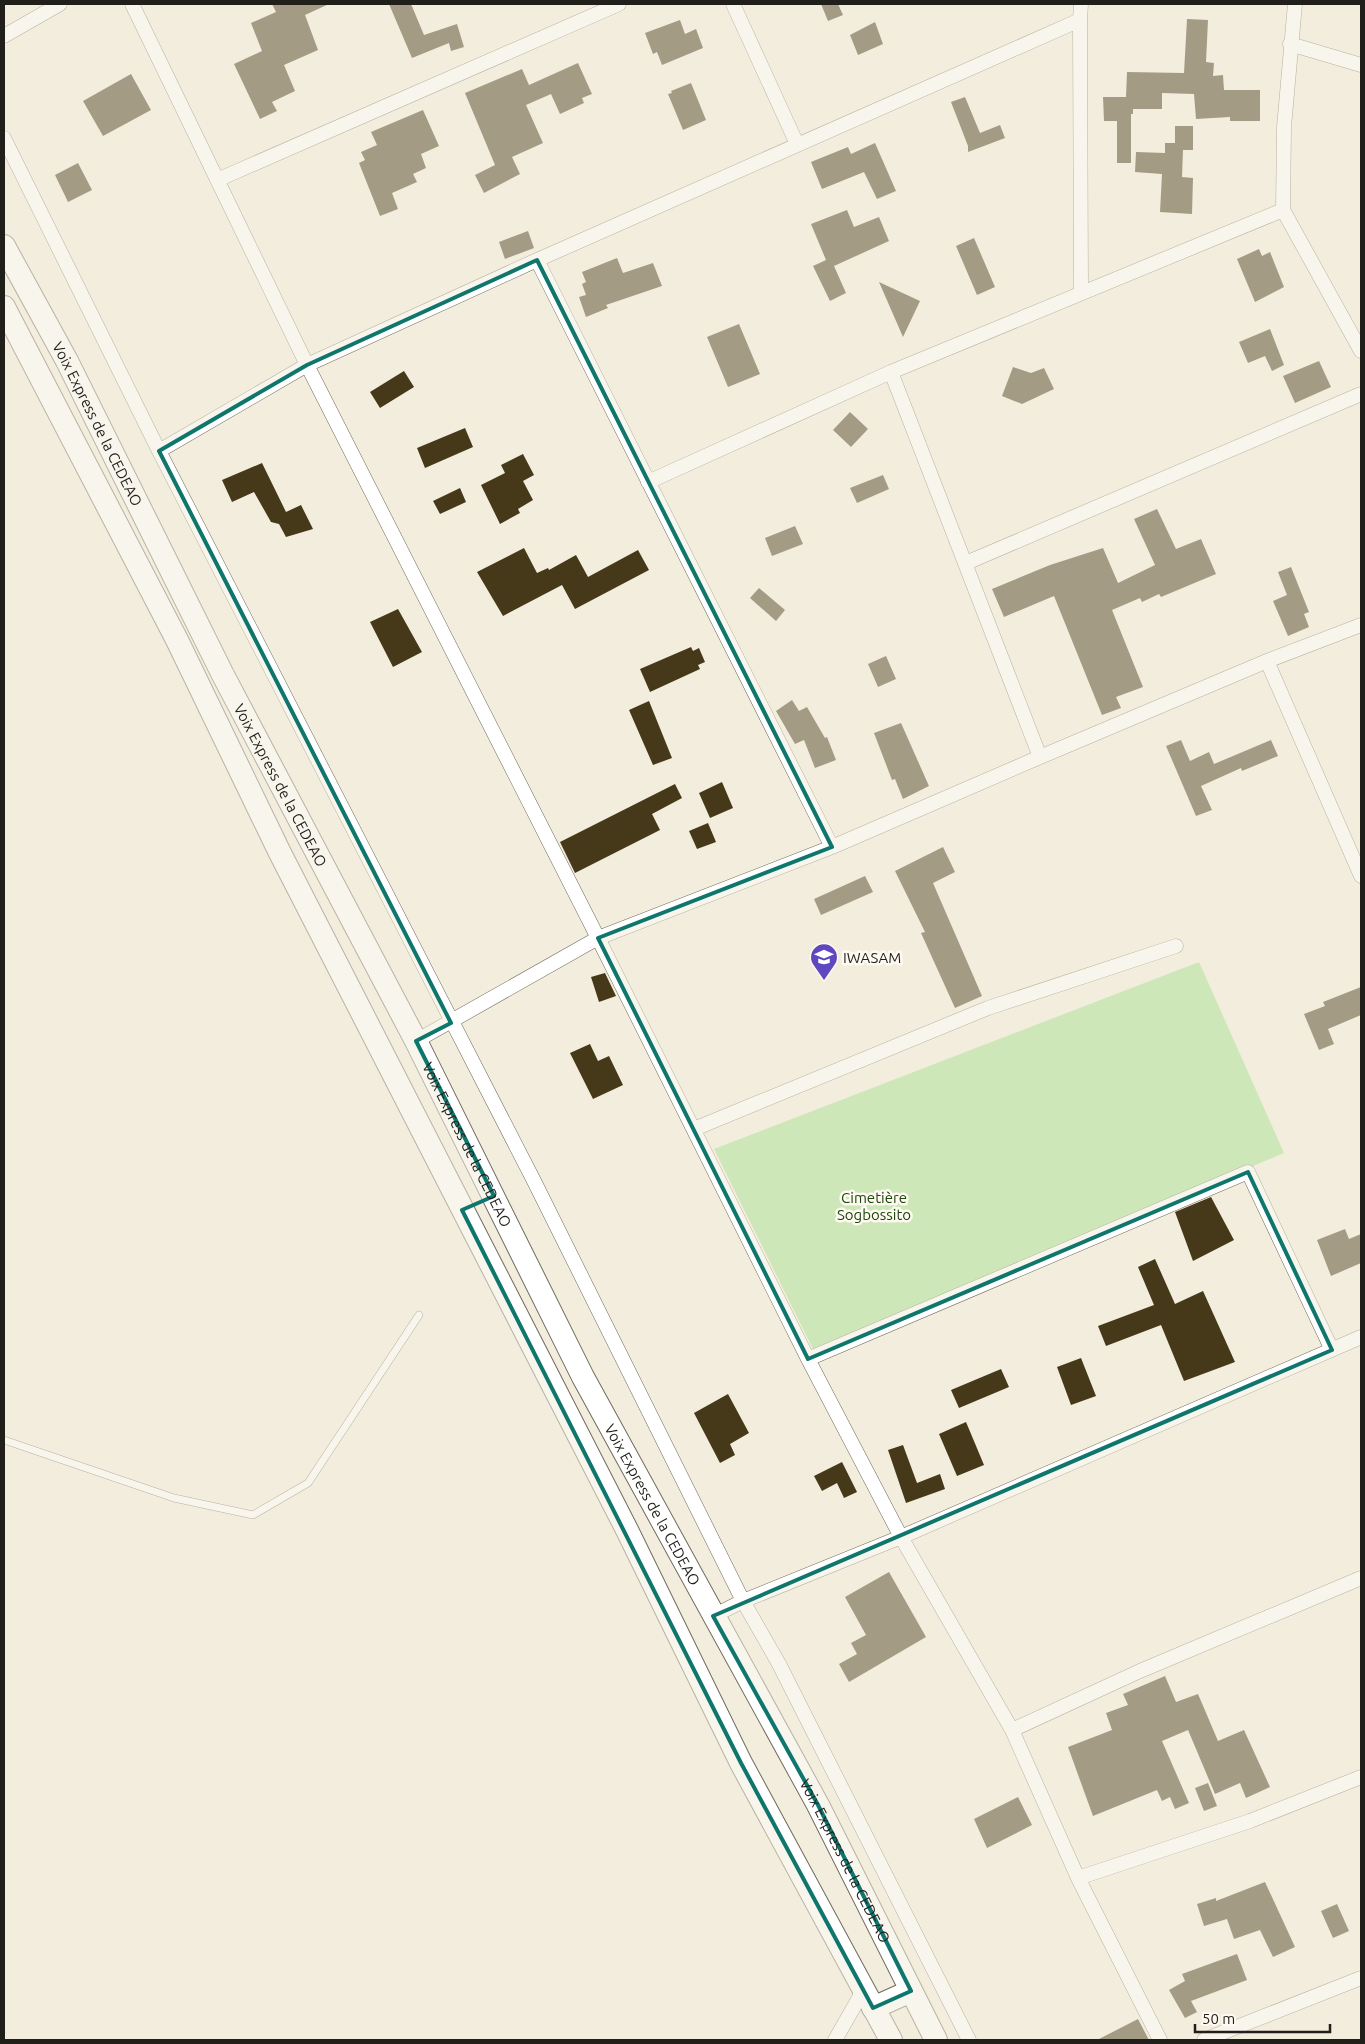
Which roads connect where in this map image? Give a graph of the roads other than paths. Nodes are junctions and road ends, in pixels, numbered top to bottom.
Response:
1 (60, 4) edge
2 (132, 4) edge
3 (619, 4) edge
4 (733, 4) edge
5 (1081, 4) edge
6 (1295, 4) edge
7 (1080, 20) junction
8 (4, 36) edge
9 (1290, 44) junction
10 (1361, 66) edge
11 (4, 138) edge
12 (797, 144) junction
13 (216, 180) junction
14 (1283, 210) junction
15 (4, 246) edge
16 (537, 260) junction
17 (1081, 292) junction
18 (4, 308) edge
19 (1361, 351) edge
20 (307, 365) junction
21 (891, 372) junction
22 (1361, 394) edge
23 (159, 451) junction
24 (648, 482) junction
25 (966, 563) junction
26 (1361, 625) edge
27 (1267, 661) junction
28 (1040, 757) junction
29 (832, 847) junction
30 (1361, 876) edge
31 (598, 938) junction
32 (1176, 946) dead end
33 (451, 1023) junction
34 (416, 1041) junction
35 (694, 1129) junction
36 (494, 1196) junction
37 (462, 1210) junction
38 (419, 1315) dead end
39 (1361, 1337) edge
40 (1332, 1350) junction
41 (808, 1359) junction
42 (4, 1440) edge
43 (901, 1537) junction
44 (1361, 1578) edge
45 (742, 1601) junction
46 (714, 1616) junction
47 (1012, 1730) junction
48 (1361, 1777) edge
49 (1078, 1878) junction
50 (1361, 1978) edge
51 (911, 1991) junction
52 (868, 2000) junction
53 (835, 2040) edge
54 (891, 2040) edge
55 (936, 2040) edge
56 (969, 2040) edge
57 (1160, 2040) edge
58 (1204, 2040) edge

1 - 8 street
2 - 13 street
3 - 13 street
4 - 12 street
5 - 7 street
6 - 9 street
7 - 12 street
7 - 17 street
9 - 10 street
9 - 14 street
11 - 23 street
12 - 16 street
13 - 20 street
14 - 17 street
14 - 19 street
15 - 34 main road, Voix Express de la CEDEAO
16 - 20 street
16 - 24 street
17 - 21 street
18 - 37 main road
20 - 23 street
20 - 31 street
21 - 24 street
21 - 25 street
22 - 25 street
23 - 33 street
24 - 29 street
25 - 28 street
26 - 27 street
27 - 28 street
27 - 30 street
28 - 29 street
29 - 31 street
31 - 33 street
31 - 35 street
32 - 35 street
33 - 34 street
33 - 45 street
34 - 36 main road, Voix Express de la CEDEAO
35 - 41 street
36 - 37 main road
36 - 46 main road, Voix Express de la CEDEAO
37 - 52 main road
38 - 42 lane
39 - 40 street
40 - 41 street
40 - 43 street
41 - 43 street
43 - 45 street
43 - 47 street
44 - 47 street
45 - 46 street
45 - 56 street
46 - 51 main road, Voix Express de la CEDEAO
47 - 49 street
48 - 49 street
49 - 57 street
50 - 58 street
51 - 52 main road
51 - 55 main road, Voix Express de la CEDEAO
52 - 53 street
52 - 54 main road

